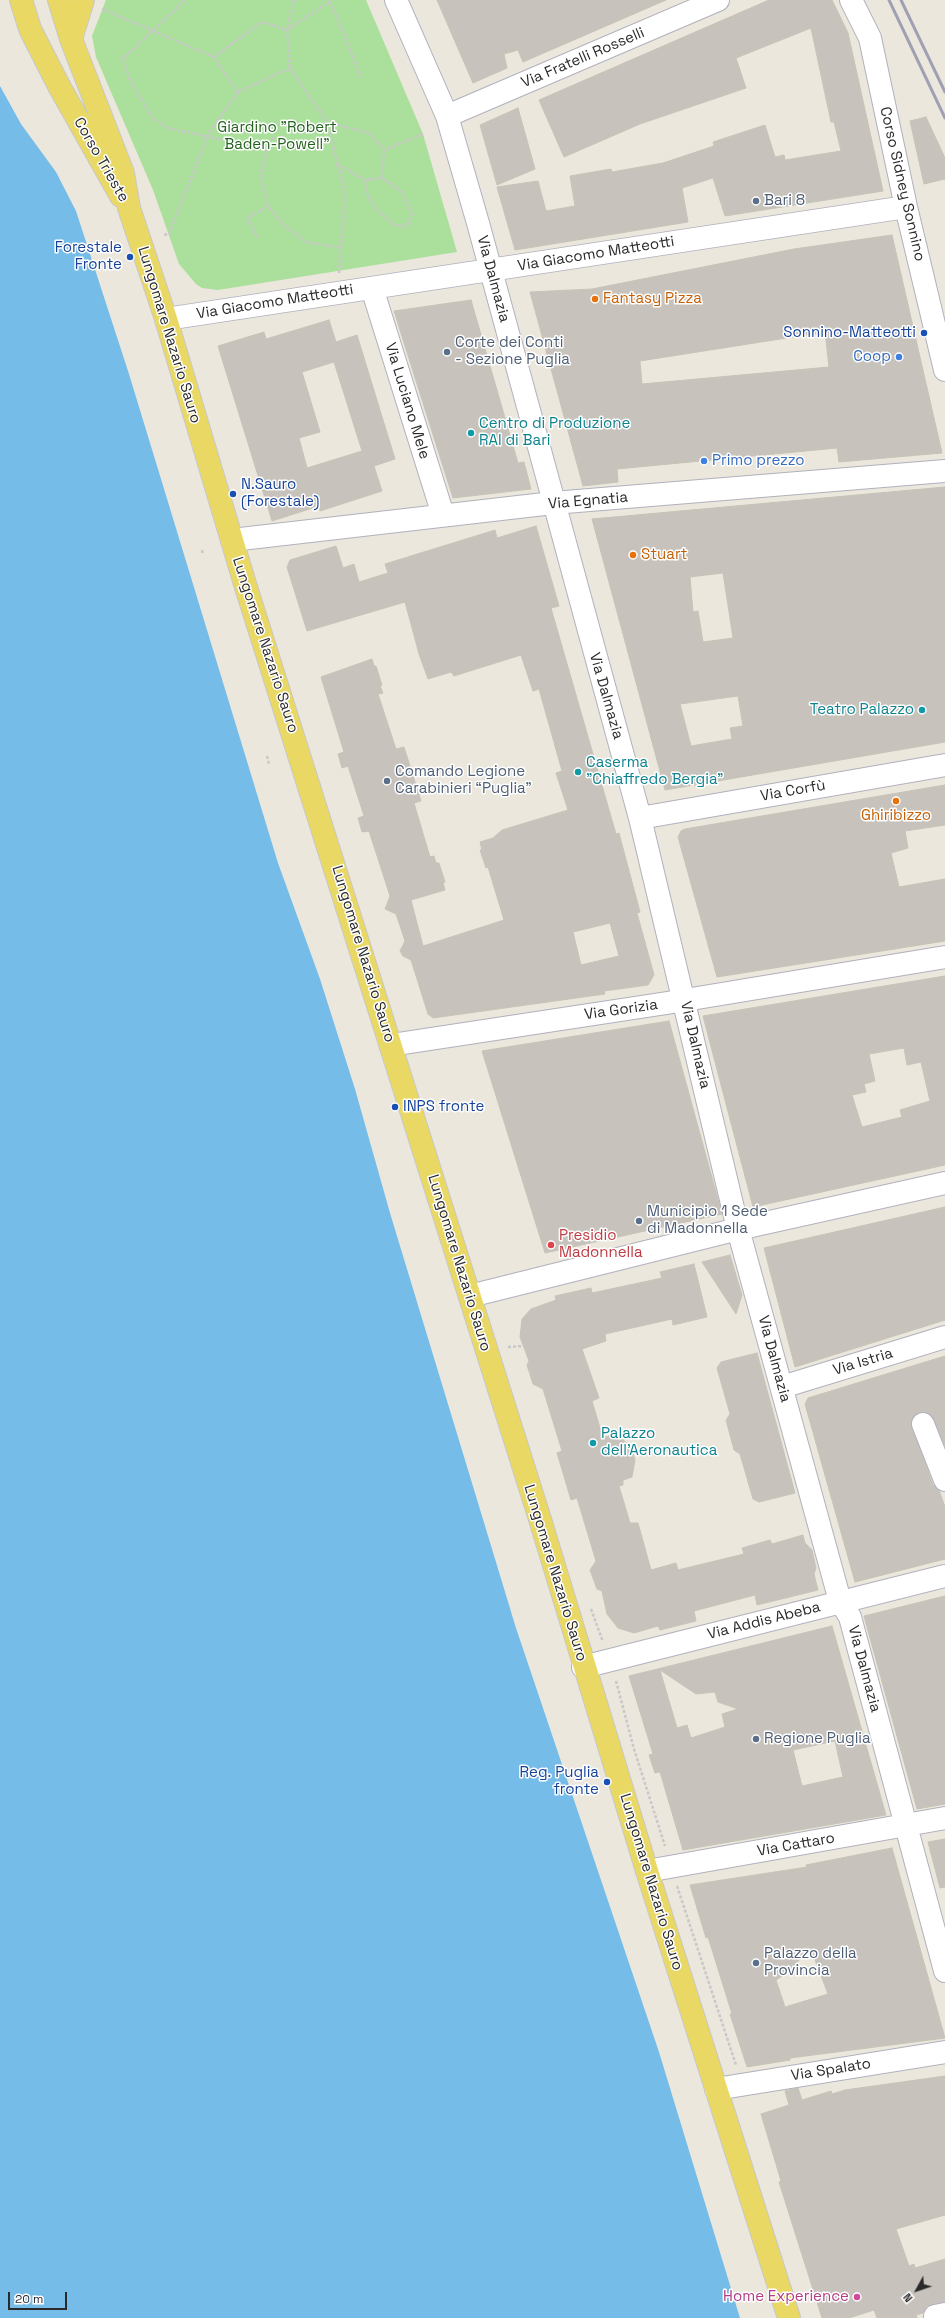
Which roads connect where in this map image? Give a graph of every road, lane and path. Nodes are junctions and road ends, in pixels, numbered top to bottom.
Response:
1 (21, 0) edge
2 (59, 0) edge
3 (185, 0) edge
4 (294, 0) edge
5 (396, 0) edge
6 (718, 0) edge
7 (851, 0) edge
8 (331, 1) edge
9 (90, 3) edge
10 (287, 30) junction
11 (152, 33) junction
12 (71, 39) junction
13 (214, 58) junction
14 (290, 68) junction
15 (362, 79) dead end
16 (238, 92) junction
17 (447, 116) junction
18 (327, 122) junction
19 (423, 134) dead end
20 (208, 135) junction
21 (274, 137) dead end
22 (267, 149) junction
23 (384, 150) junction
24 (337, 164) junction
25 (382, 178) junction
26 (365, 180) junction
27 (268, 206) junction
28 (906, 207) junction
29 (129, 208) junction
30 (163, 235) dead end
31 (257, 238) dead end
32 (340, 248) junction
33 (491, 270) junction
34 (338, 275) dead end
35 (372, 288) junction
36 (166, 319) junction
37 (945, 367) edge
38 (945, 471) edge
39 (553, 504) junction
40 (443, 515) junction
41 (232, 540) junction
42 (202, 550) dead end
43 (203, 555) dead end
44 (267, 756) dead end
45 (269, 764) dead end
46 (945, 765) edge
47 (640, 818) junction
48 (945, 957) edge
49 (685, 1000) junction
50 (391, 1045) junction
51 (945, 1183) edge
52 (738, 1229) junction
53 (470, 1296) junction
54 (945, 1337) edge
55 (523, 1346) dead end
56 (510, 1355) dead end
57 (782, 1387) junction
58 (923, 1424) dead end
59 (944, 1477) edge
60 (945, 1576) edge
61 (840, 1601) junction
62 (589, 1603) dead end
63 (610, 1660) junction
64 (583, 1667) junction
65 (945, 1818) edge
66 (906, 1825) junction
67 (671, 1867) junction
68 (647, 1871) junction
69 (945, 1972) edge
70 (945, 2052) edge
71 (743, 2084) junction
72 (716, 2089) junction
73 (789, 2318) edge

1 - 29 main road, Corso Trieste
2 - 12 main road, Corso Trieste
3 - 11 path
4 - 10 path
5 - 17 street, Via Dalmazia
6 - 17 street, Via Fratelli Rosselli
7 - 28 street, Corso Sidney Sonnino
8 - 10 path
8 - 15 path
9 - 11 path
9 - 12 main road
10 - 13 path
10 - 14 path
11 - 13 path
11 - 20 path
12 - 29 main road, Corso Trieste
13 - 16 path
14 - 16 path
14 - 18 path
16 - 20 path
17 - 33 street, Via Dalmazia
18 - 23 path
18 - 24 path
19 - 23 path
20 - 22 path
20 - 30 path
21 - 22 path
22 - 27 path
23 - 25 path
24 - 26 path
24 - 32 path
25 - 26 path
25 - 26 path
27 - 31 path
27 - 32 path
28 - 33 street, Via Giacomo Matteotti
28 - 37 street, Corso Sidney Sonnino
29 - 36 main road, Lungomare Nazario Sauro
32 - 34 path
33 - 35 street, Via Giacomo Matteotti
33 - 39 street, Via Dalmazia
35 - 36 street, Via Giacomo Matteotti
35 - 40 street, Via Luciano Mele
36 - 41 main road, Lungomare Nazario Sauro
38 - 39 street, Via Egnatia
39 - 40 street, Via Egnatia
39 - 47 street, Via Dalmazia
40 - 41 street, Via Egnatia
41 - 50 main road, Lungomare Nazario Sauro
42 - 43 path
44 - 45 path
46 - 47 street, Via Corfù
47 - 49 street, Via Dalmazia
48 - 49 street, Via Gorizia
49 - 50 street, Via Gorizia
49 - 52 street, Via Dalmazia
50 - 53 main road, Lungomare Nazario Sauro
51 - 52 street
52 - 53 street
52 - 57 street, Via Dalmazia
53 - 64 main road, Lungomare Nazario Sauro
54 - 57 street, Via Istria
55 - 56 path
57 - 61 street, Via Dalmazia
58 - 59 street
60 - 61 street, Via Addis Abeba
61 - 63 street, Via Addis Abeba
61 - 66 street, Via Dalmazia
62 - 63 path
63 - 64 street, Via Addis Abeba
63 - 67 path
64 - 68 main road, Lungomare Nazario Sauro
65 - 66 street, Via Cattaro
66 - 67 street, Via Cattaro
66 - 69 street, Via Dalmazia
67 - 68 street, Via Cattaro
67 - 71 path
68 - 72 main road, Lungomare Nazario Sauro
70 - 71 street, Via Spalato
71 - 72 street, Via Spalato
72 - 73 main road, Lungomare Nazario Sauro

